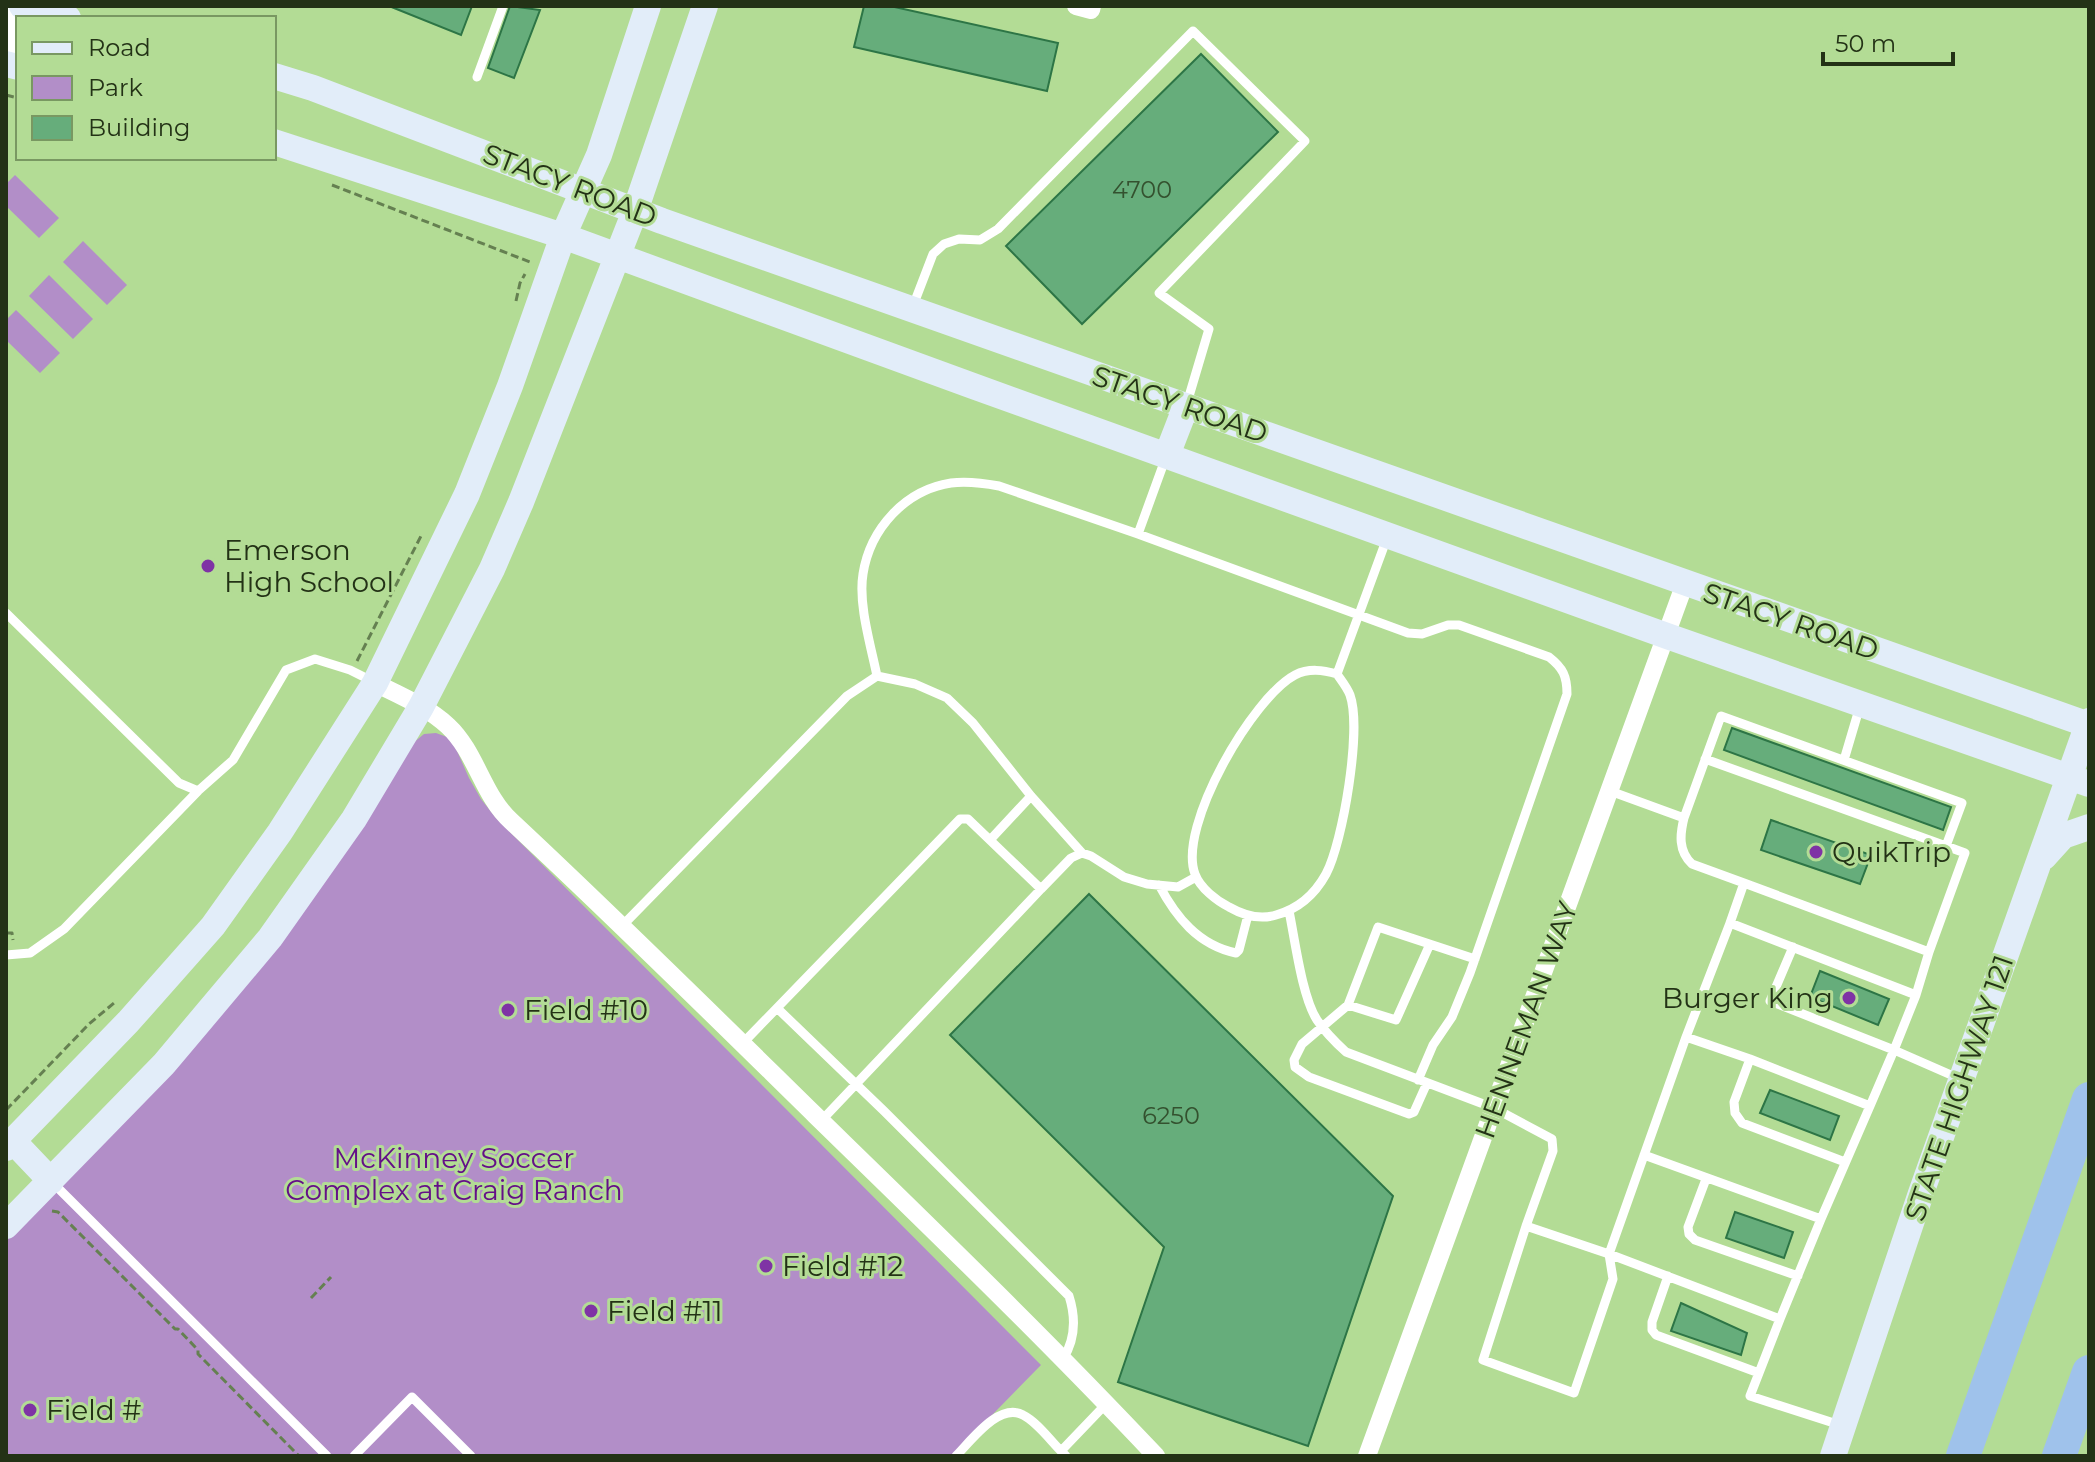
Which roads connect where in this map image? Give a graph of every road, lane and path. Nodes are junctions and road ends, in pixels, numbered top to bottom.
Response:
1 (19, 6) edge
2 (503, 6) edge
3 (648, 6) edge
4 (705, 6) edge
5 (60, 16) edge
6 (16, 18) edge
7 (6, 56) edge
8 (276, 77) edge
9 (477, 77) dead end
10 (276, 143) edge
11 (325, 182) dead end
12 (583, 190) junction
13 (635, 211) junction
14 (563, 236) junction
15 (617, 256) junction
16 (912, 309) junction
17 (513, 313) dead end
18 (1186, 406) junction
19 (1167, 455) junction
20 (422, 533) dead end
21 (1138, 534) junction
22 (1388, 535) junction
23 (1685, 583) junction
24 (6, 613) edge
25 (1360, 615) junction
26 (1667, 636) junction
27 (363, 650) dead end
28 (1337, 674) junction
29 (877, 676) junction
30 (375, 683) junction
31 (1861, 704) junction
32 (421, 707) junction
33 (2089, 723) edge
34 (1705, 759) junction
35 (1844, 760) junction
36 (2079, 781) edge
37 (198, 791) junction
38 (1610, 791) junction
39 (1031, 796) junction
40 (1684, 818) junction
41 (2089, 827) edge
42 (990, 840) junction
43 (1946, 846) junction
44 (1082, 853) junction
45 (2037, 864) junction
46 (1196, 877) junction
47 (1744, 883) junction
48 (1159, 885) junction
49 (1041, 889) junction
50 (1289, 911) junction
51 (1248, 915) junction
52 (1730, 923) junction
53 (622, 927) junction
54 (6, 933) edge
55 (12, 933) dead end
56 (1430, 944) junction
57 (1793, 947) junction
58 (1929, 952) junction
59 (6, 955) edge
60 (1475, 959) junction
61 (1916, 995) junction
62 (120, 998) dead end
63 (1348, 1005) junction
64 (777, 1008) junction
65 (1323, 1028) junction
66 (1686, 1037) junction
67 (742, 1044) junction
68 (1894, 1050) junction
69 (1750, 1059) junction
70 (1961, 1079) junction
71 (1422, 1082) junction
72 (856, 1084) junction
73 (2089, 1099) edge
74 (1870, 1106) junction
75 (1494, 1108) junction
76 (6, 1110) edge
77 (821, 1121) junction
78 (9, 1145) edge
79 (1644, 1155) junction
80 (1845, 1162) junction
81 (1706, 1179) junction
82 (51, 1181) junction
83 (50, 1210) dead end
84 (1821, 1219) junction
85 (6, 1226) edge
86 (1526, 1226) junction
87 (1609, 1254) junction
88 (1668, 1276) junction
89 (1798, 1276) junction
90 (331, 1277) dead end
91 (311, 1298) dead end
92 (2018, 1300) junction
93 (1780, 1319) junction
94 (1063, 1359) junction
95 (2089, 1372) edge
96 (1759, 1373) junction
97 (1107, 1403) junction
98 (1843, 1426) junction
99 (1064, 1453) edge
100 (299, 1456) edge
101 (327, 1456) edge
102 (354, 1456) edge
103 (471, 1456) edge
104 (956, 1456) edge
105 (1156, 1456) edge
106 (1367, 1456) edge
107 (1833, 1456) edge
108 (1937, 1456) edge
109 (1963, 1456) edge
110 (2059, 1456) edge

1 - 5 main road
2 - 9 lane
3 - 12 main road
4 - 13 main road
6 - 7 street
8 - 12 main road, STACY ROAD
10 - 14 main road, STACY ROAD
11 - 17 path
12 - 13 main road, STACY ROAD
12 - 14 main road
13 - 15 main road
13 - 16 main road, STACY ROAD
14 - 15 main road, STACY ROAD
14 - 30 main road
15 - 19 main road, STACY ROAD
15 - 32 main road
16 - 18 main road, STACY ROAD
16 - 18 lane
18 - 19 main road
18 - 23 main road, STACY ROAD
19 - 21 lane
19 - 22 main road, STACY ROAD
20 - 27 path
21 - 25 lane
21 - 29 lane
22 - 25 lane
22 - 26 main road, STACY ROAD
23 - 26 street, HENNEMAN WAY
23 - 33 main road, STACY ROAD
24 - 37 lane
25 - 28 lane
25 - 60 lane
26 - 31 main road, STACY ROAD
26 - 38 street, HENNEMAN WAY
28 - 46 lane
28 - 50 lane
29 - 39 lane
29 - 53 lane
30 - 32 street
30 - 37 lane
30 - 78 main road
31 - 35 lane
31 - 36 main road, STACY ROAD
32 - 53 street
32 - 82 main road
33 - 36 main road, STATE HIGHWAY 121
34 - 35 lane
34 - 40 lane
34 - 43 lane
35 - 43 lane
36 - 45 main road, STATE HIGHWAY 121
37 - 59 lane
38 - 40 lane
38 - 75 street, HENNEMAN WAY
39 - 42 lane
39 - 44 lane
40 - 47 lane
41 - 45 main road
42 - 49 lane
42 - 64 lane
43 - 58 lane
44 - 48 lane
44 - 49 lane
45 - 70 main road, STATE HIGHWAY 121
46 - 48 lane
46 - 51 lane
47 - 52 lane
47 - 58 lane
48 - 51 lane
49 - 72 lane
50 - 51 lane
50 - 65 lane
52 - 57 lane
52 - 66 lane
53 - 67 street
54 - 55 path
56 - 60 lane
56 - 63 lane
56 - 63 lane
57 - 61 lane
57 - 68 lane
58 - 61 lane
60 - 71 lane
61 - 68 lane
62 - 76 path
63 - 65 lane
64 - 67 lane
64 - 72 lane
65 - 71 lane
65 - 71 lane
66 - 69 lane
66 - 79 lane
67 - 77 street
68 - 70 lane
68 - 74 lane
69 - 74 lane
69 - 80 lane
70 - 98 main road, STATE HIGHWAY 121
71 - 75 lane
72 - 77 lane
72 - 94 lane
73 - 92 highway
74 - 80 lane
75 - 86 lane
75 - 106 street, HENNEMAN WAY
77 - 94 street
78 - 82 main road
79 - 81 lane
79 - 87 lane
80 - 84 lane
81 - 84 lane
81 - 89 lane
82 - 85 main road
82 - 101 lane
83 - 100 path
84 - 89 lane
86 - 87 lane
86 - 87 lane
87 - 88 lane
88 - 93 lane
88 - 96 lane
89 - 93 lane
90 - 91 path
92 - 108 highway
92 - 109 highway
93 - 96 lane
94 - 97 street
95 - 110 highway
96 - 98 lane
97 - 99 lane
97 - 105 street
98 - 107 main road, STATE HIGHWAY 121
99 - 104 lane
102 - 103 lane

